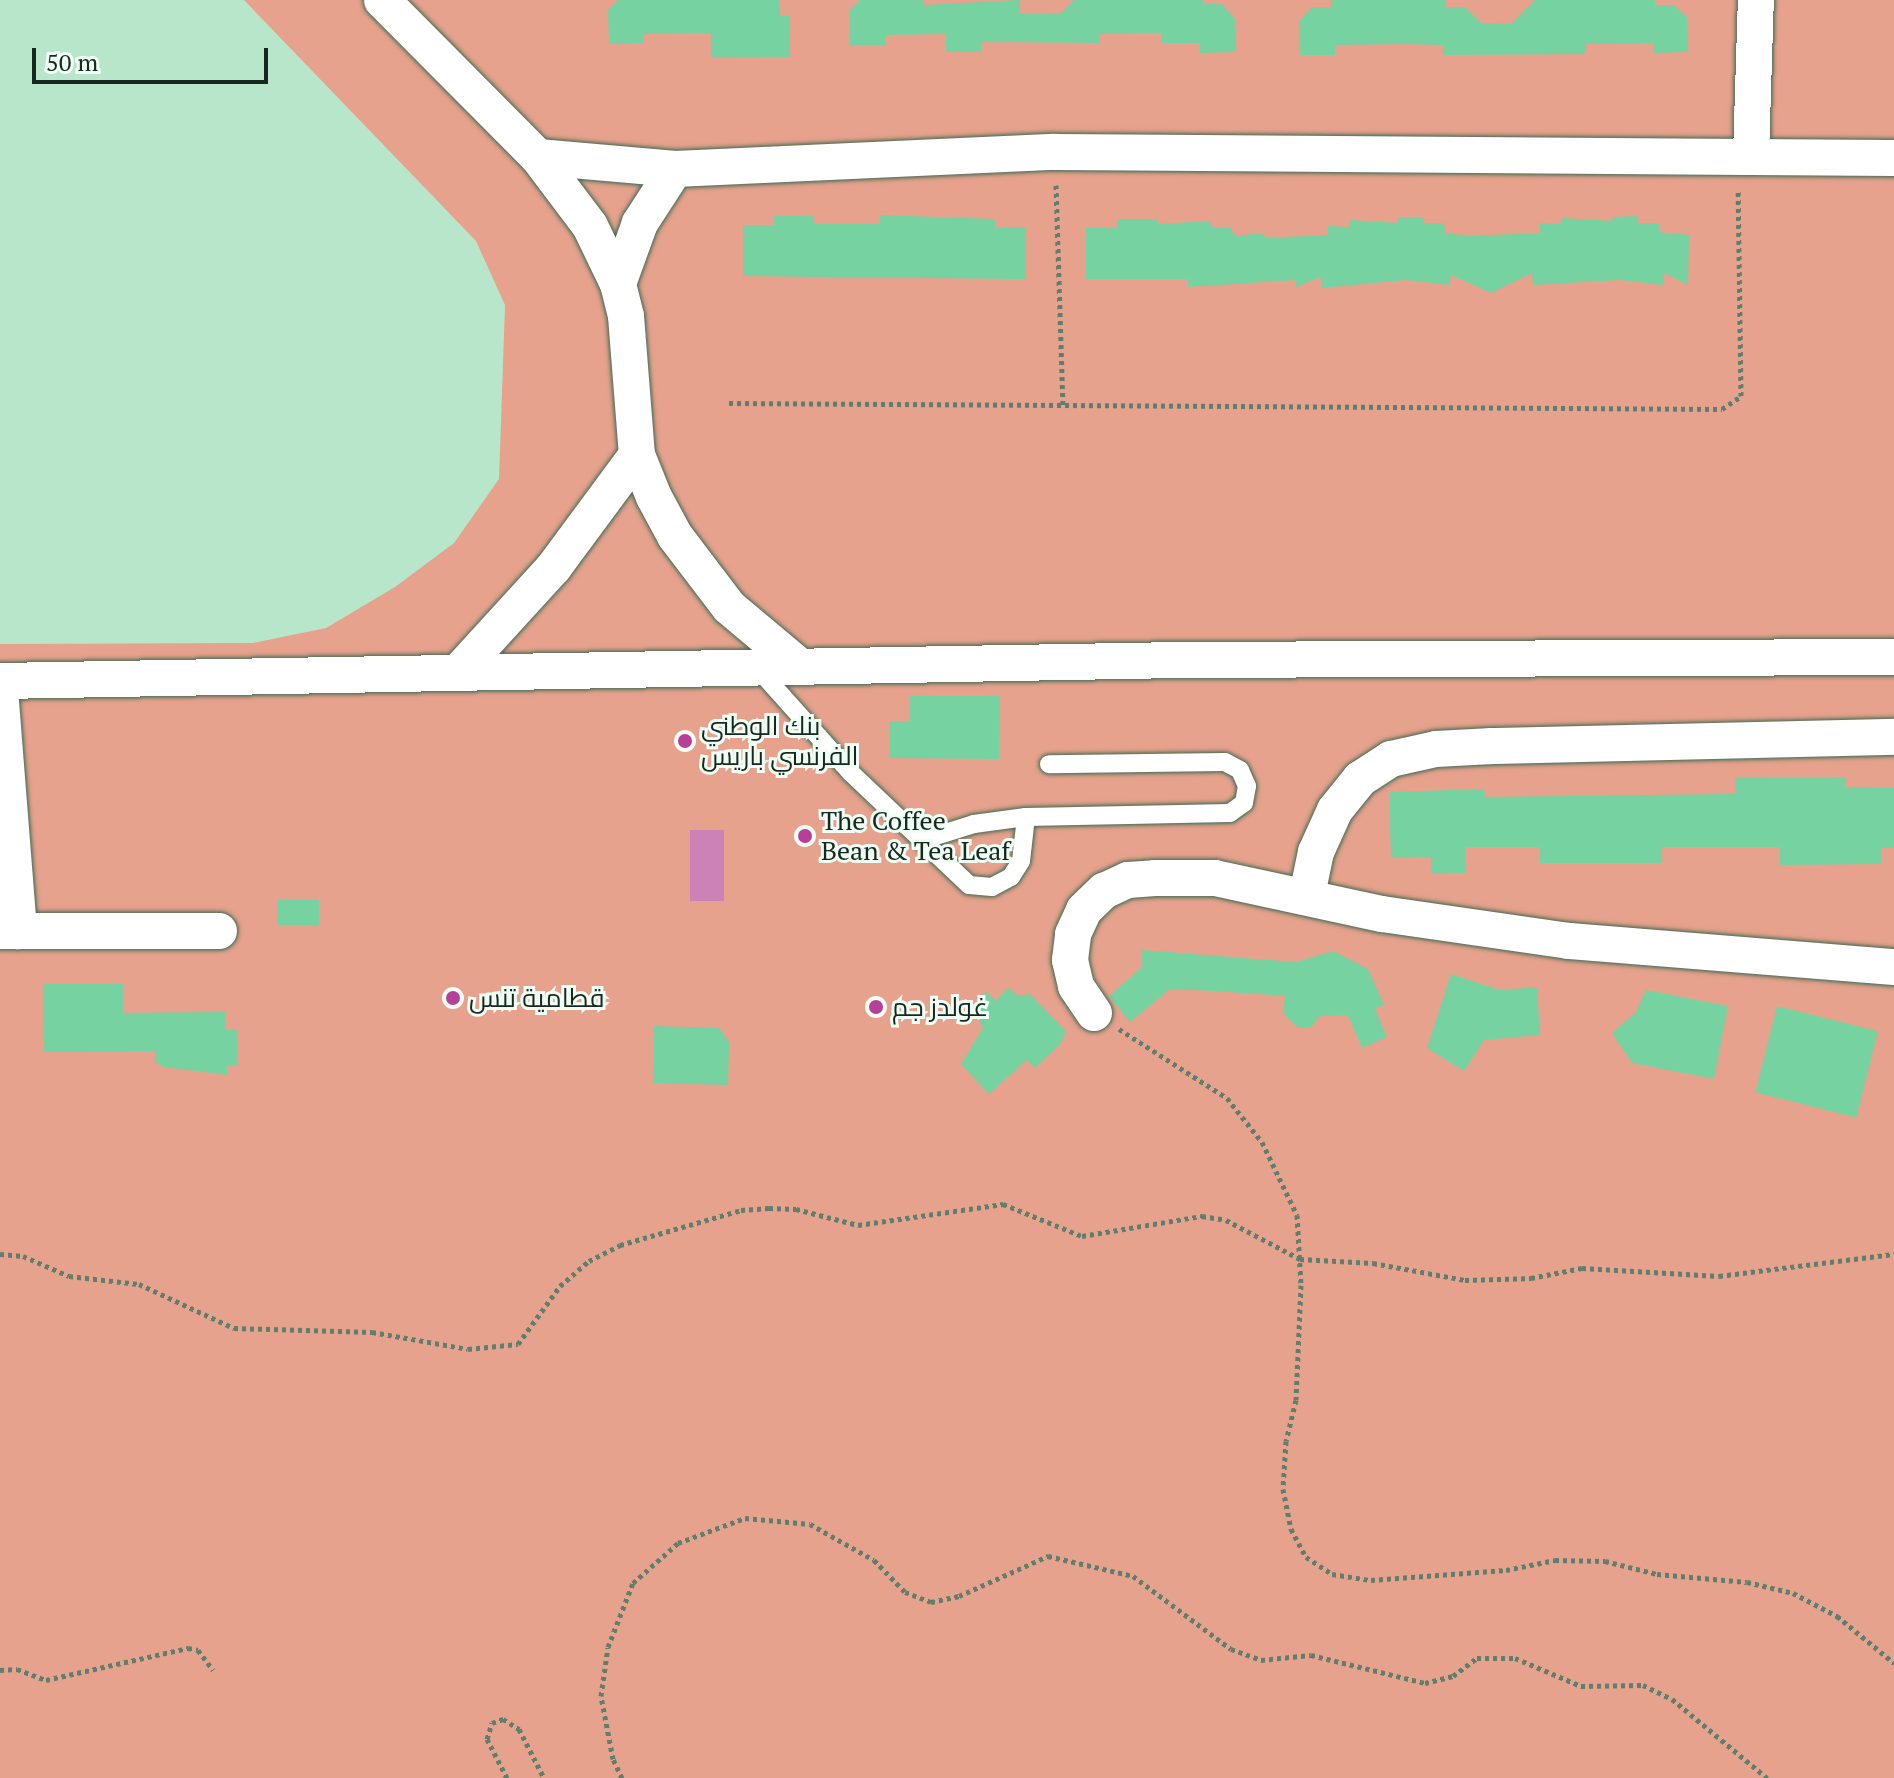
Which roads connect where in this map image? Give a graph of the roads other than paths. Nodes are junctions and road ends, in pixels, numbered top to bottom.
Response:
1 (382, 0) edge
2 (1756, 0) edge
3 (1744, 155) junction
4 (538, 157) junction
5 (1894, 158) edge
6 (675, 169) junction
7 (618, 284) junction
8 (637, 455) junction
9 (1894, 657) edge
10 (798, 665) junction
11 (756, 667) junction
12 (460, 670) junction
13 (0, 681) edge
14 (0, 689) edge
15 (1894, 737) edge
16 (1049, 764) dead end
17 (1026, 817) junction
18 (923, 840) junction
19 (1307, 895) junction
20 (9, 931) edge
21 (219, 931) dead end
22 (1894, 967) edge
23 (1094, 1013) road end

1 - 4 street
2 - 3 street
3 - 5 street
3 - 6 street
4 - 6 street
4 - 7 street
6 - 7 street
7 - 8 street
8 - 10 street
8 - 12 street
9 - 10 street
10 - 11 street
11 - 12 street
11 - 18 lane
12 - 13 street
14 - 20 street
15 - 19 street
16 - 17 lane
17 - 18 lane
17 - 18 lane
19 - 22 street
19 - 23 street
20 - 21 street

